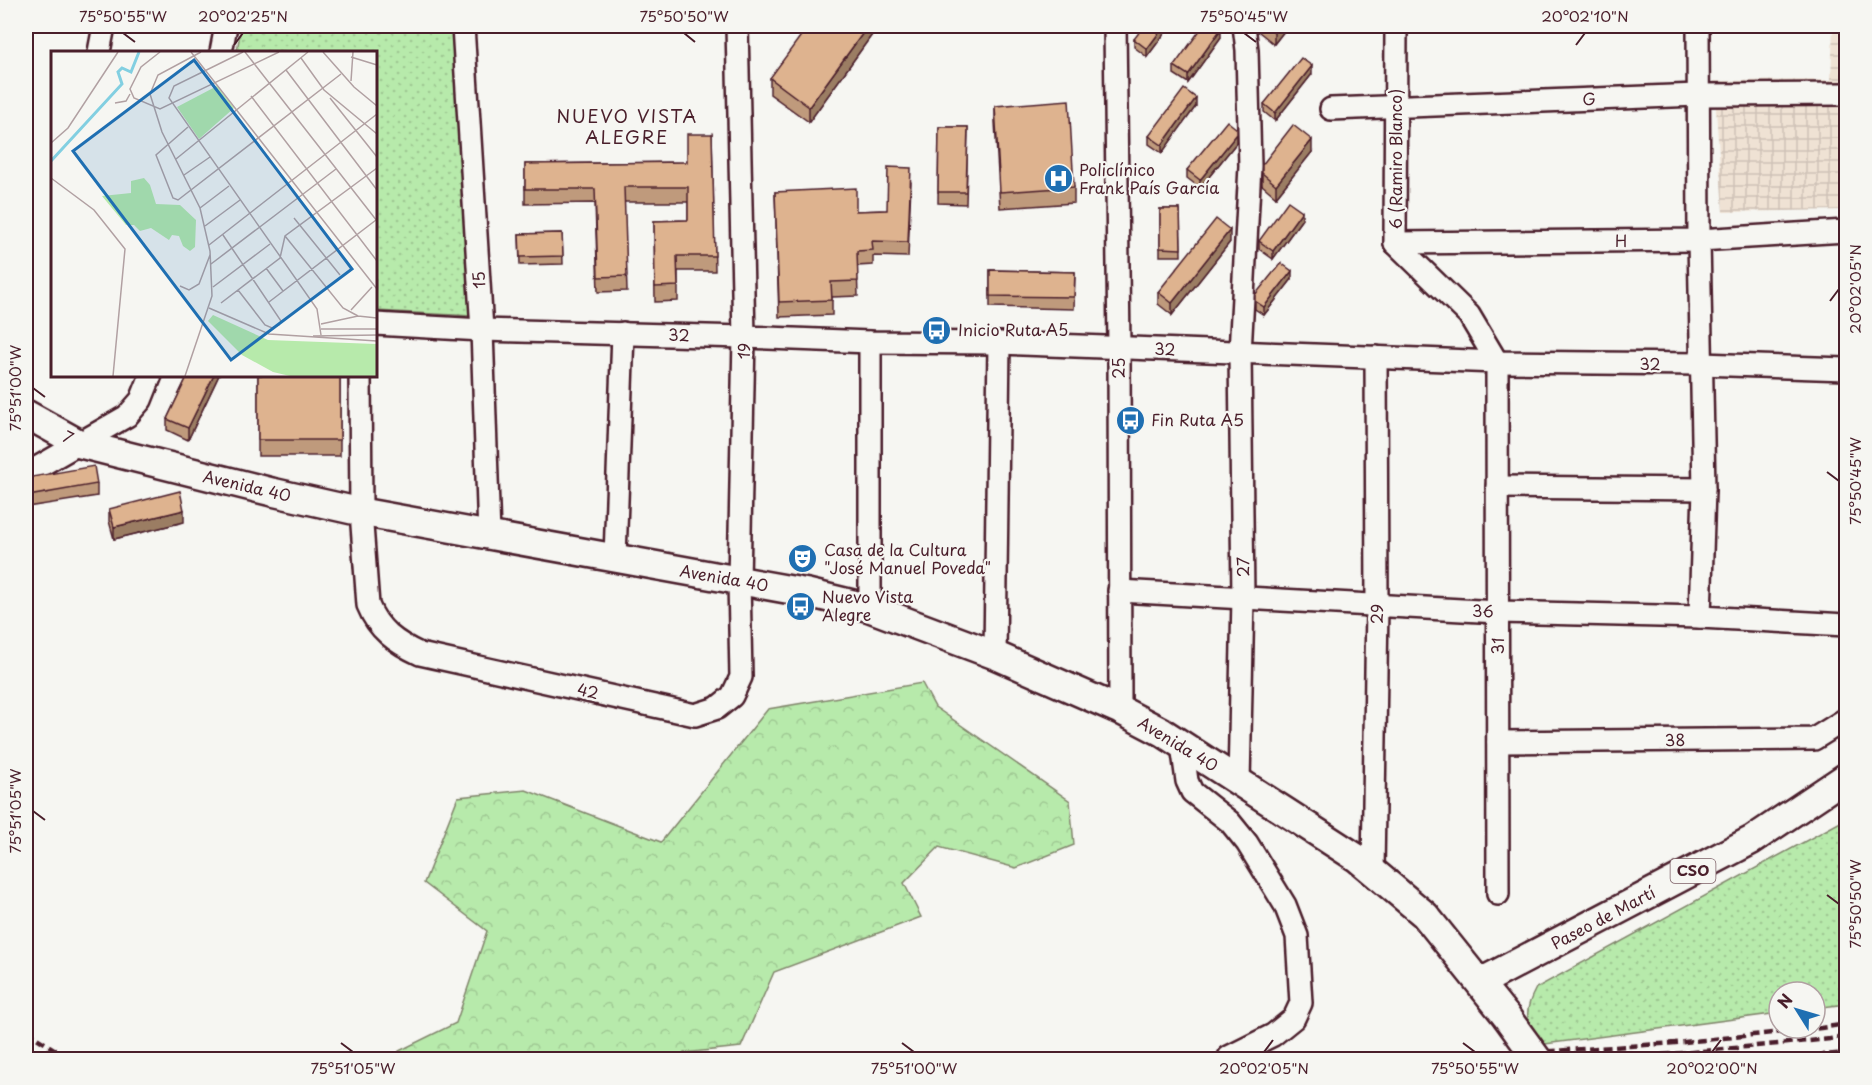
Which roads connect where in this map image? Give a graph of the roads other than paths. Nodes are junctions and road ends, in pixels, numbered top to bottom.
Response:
1 (104, 26) edge
2 (226, 26) edge
3 (463, 26) edge
4 (737, 26) edge
5 (1115, 26) edge
6 (1244, 26) edge
7 (1396, 26) edge
8 (1698, 26) edge
9 (99, 51) edge
10 (221, 51) edge
11 (1846, 94) edge
12 (1698, 95) junction
13 (1397, 106) junction
14 (1331, 109) dead end
15 (1846, 231) edge
16 (1699, 240) junction
17 (1395, 243) junction
18 (376, 324) edge
19 (483, 330) junction
20 (623, 333) junction
21 (744, 337) junction
22 (870, 342) junction
23 (999, 343) junction
24 (1119, 347) junction
25 (1240, 352) junction
26 (1376, 357) junction
27 (1497, 362) junction
28 (1701, 364) junction
29 (1846, 369) edge
30 (151, 376) edge
31 (360, 376) edge
32 (26, 414) edge
33 (80, 444) junction
34 (26, 474) edge
35 (1497, 487) junction
36 (1704, 489) junction
37 (361, 512) junction
38 (489, 536) junction
39 (615, 557) junction
40 (739, 581) junction
41 (1119, 591) junction
42 (1243, 597) junction
43 (1377, 605) junction
44 (870, 608) junction
45 (1498, 612) junction
46 (1700, 617) junction
47 (1846, 625) edge
48 (995, 655) junction
49 (741, 677) joint
50 (1120, 710) junction
51 (1846, 719) edge
52 (1498, 742) junction
53 (1182, 745) junction
54 (1846, 777) edge
55 (1239, 782) junction
56 (1373, 871) junction
57 (1498, 894) dead end
58 (1534, 954) junction
59 (1481, 982) junction
60 (1506, 1016) junction
61 (1229, 1057) dead end
62 (1538, 1059) edge

1 - 9 street
2 - 10 street
3 - 19 street, 15
4 - 21 street, 19
5 - 24 street, 25
6 - 25 street, 27
7 - 13 street, 6 (Ramiro Blanco)
8 - 12 street
11 - 12 street, G
12 - 13 street, G
12 - 16 street
13 - 14 street, G
13 - 17 street, 6 (Ramiro Blanco)
15 - 16 street, H
16 - 17 street, H
16 - 28 street
17 - 27 street, 6 (Ramiro Blanco)
18 - 19 street, 32
19 - 20 street, 32
19 - 38 street, 15
20 - 21 street, 32
20 - 39 street
21 - 22 street, 32
21 - 40 street, 19
22 - 23 street, 32
22 - 44 street
23 - 24 street, 32
23 - 48 street
24 - 25 street, 32
24 - 41 street, 25
25 - 26 street, 32
25 - 42 street, 27
26 - 27 street, 32
26 - 43 street, 29
27 - 28 street, 32
27 - 35 street, 31
28 - 29 street, 32
28 - 36 street
30 - 33 street
31 - 37 street, 42
32 - 33 main road, 7
33 - 34 street
33 - 37 main road, Avenida 40
35 - 36 street
35 - 45 street, 31
36 - 46 street
37 - 38 main road, Avenida 40
37 - 49 street, 42
38 - 39 main road, Avenida 40
39 - 40 main road, Avenida 40
40 - 44 main road, Avenida 40
40 - 49 street, 19
41 - 42 street, 36
41 - 50 street, 25
42 - 43 street, 36
42 - 55 street, 27
43 - 45 street, 36
43 - 56 street, 29
44 - 48 main road, Avenida 40
45 - 46 street, 36
45 - 52 street, 31
46 - 47 street, 36
48 - 50 main road, Avenida 40
50 - 53 main road, Avenida 40
51 - 52 street, 38
52 - 57 street, 31
53 - 55 main road, Avenida 40
53 - 61 street
54 - 58 main road, Paseo de Martí / CSO
55 - 56 main road, Avenida 40
56 - 59 main road, Avenida 40
58 - 59 main road, Paseo de Martí / CSO
58 - 60 main road, CSO
59 - 60 main road, Avenida 40
60 - 62 main road, Avenida 40, bridge

